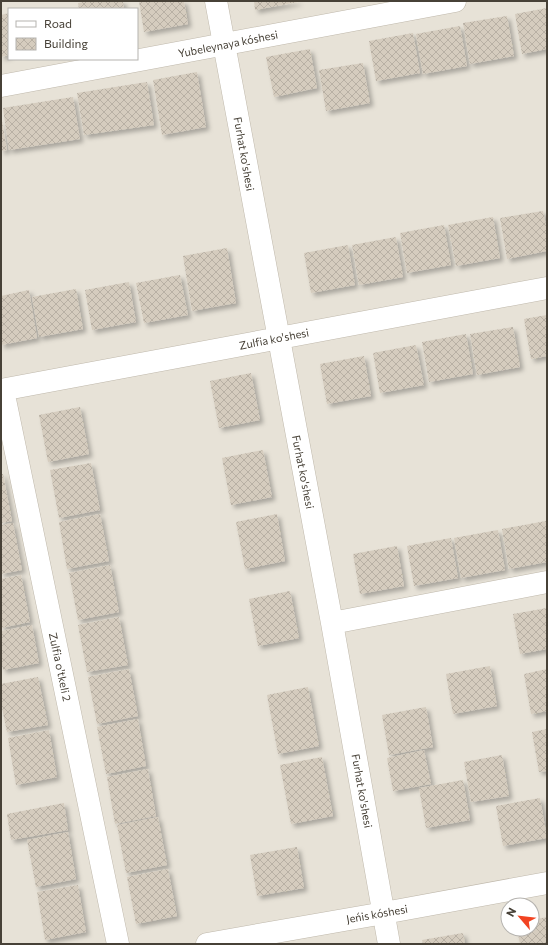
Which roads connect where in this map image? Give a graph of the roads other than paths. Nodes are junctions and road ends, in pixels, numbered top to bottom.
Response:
1 (216, 1) edge
2 (455, 1) edge
3 (224, 45) junction
4 (1, 86) edge
5 (547, 288) edge
6 (278, 338) junction
7 (2, 390) edge
8 (547, 582) edge
9 (332, 623) junction
10 (547, 883) edge
11 (384, 913) junction
12 (118, 944) edge
13 (207, 944) edge
14 (389, 944) edge

1 - 3 street, Furhat ko'shesi
2 - 3 street, Yubeleynaya kóshesi
3 - 4 street, Yubeleynaya kóshesi
3 - 6 street, Furhat ko'shesi
5 - 6 street, Zulfia ko'shesi
6 - 7 street, Zulfia ko'shesi
6 - 9 street, Furhat ko'shesi
7 - 12 street, Zulfia o'tkeli 2
8 - 9 street
9 - 11 street, Furhat ko'shesi
10 - 11 street, Jeńis kóshesi
11 - 13 street, Jeńis kóshesi
11 - 14 street, Furhat ko'shesi

